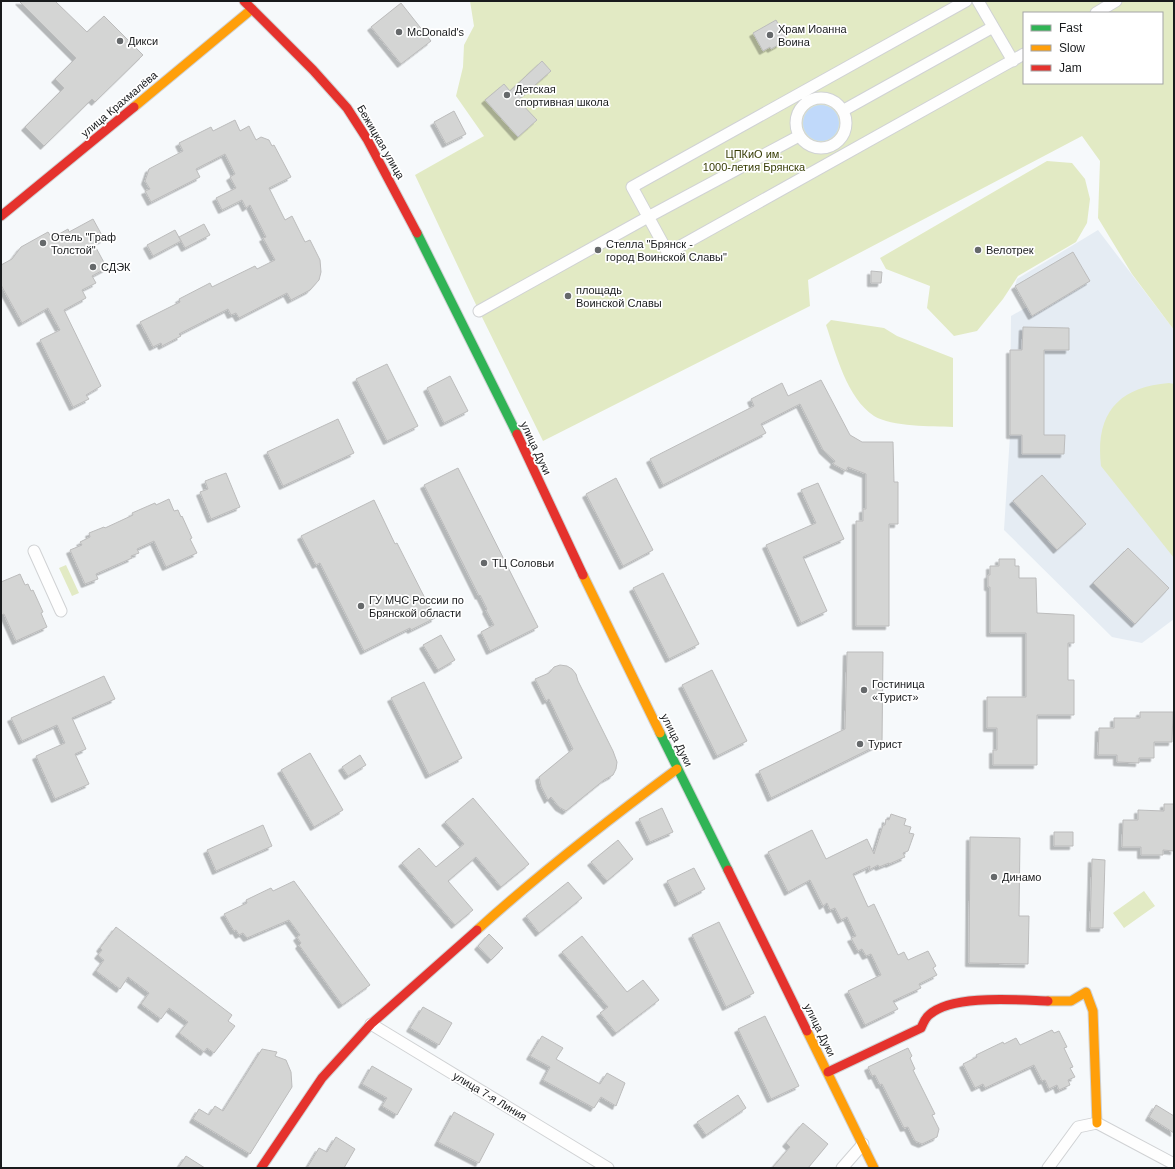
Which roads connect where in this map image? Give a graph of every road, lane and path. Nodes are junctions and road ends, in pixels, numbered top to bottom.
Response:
1 (244, 1) edge
2 (966, 1) edge
3 (978, 1) edge
4 (1116, 1) edge
5 (252, 9) junction
6 (1098, 12) edge
7 (993, 27) junction
8 (1023, 55) edge
9 (1013, 61) junction
10 (806, 96) junction
11 (844, 110) junction
12 (799, 136) junction
13 (834, 145) junction
14 (841, 157) junction
15 (1, 216) edge
16 (648, 217) junction
17 (479, 311) dead end
18 (460, 322) joint
19 (34, 551) dead end
20 (61, 611) dead end
21 (677, 769) junction
22 (371, 1024) junction
23 (828, 1072) junction
24 (1097, 1123) junction
25 (863, 1144) junction
26 (1174, 1164) edge
27 (261, 1168) edge
28 (608, 1168) edge
29 (842, 1168) edge
30 (874, 1168) edge
31 (1048, 1168) edge

1 - 5 main road, Бежицкая улица
2 - 10 street
3 - 7 street
4 - 6 street
5 - 15 main road, улица Крахмалёва
5 - 18 main road, Бежицкая улица
7 - 9 street
7 - 11 street
8 - 9 street
9 - 14 street
10 - 11 street
10 - 12 street
10 - 16 street
11 - 13 street
12 - 13 street
12 - 16 street
13 - 14 street
14 - 16 street
16 - 17 street
18 - 21 main road, улица Дуки
19 - 20 street
21 - 22 main road
21 - 23 main road, улица Дуки
22 - 27 main road
22 - 28 street, улица 7-я Линия
23 - 24 main road
23 - 25 main road, улица Дуки
24 - 26 street
24 - 31 street
25 - 29 street
25 - 30 main road, улица Дуки

